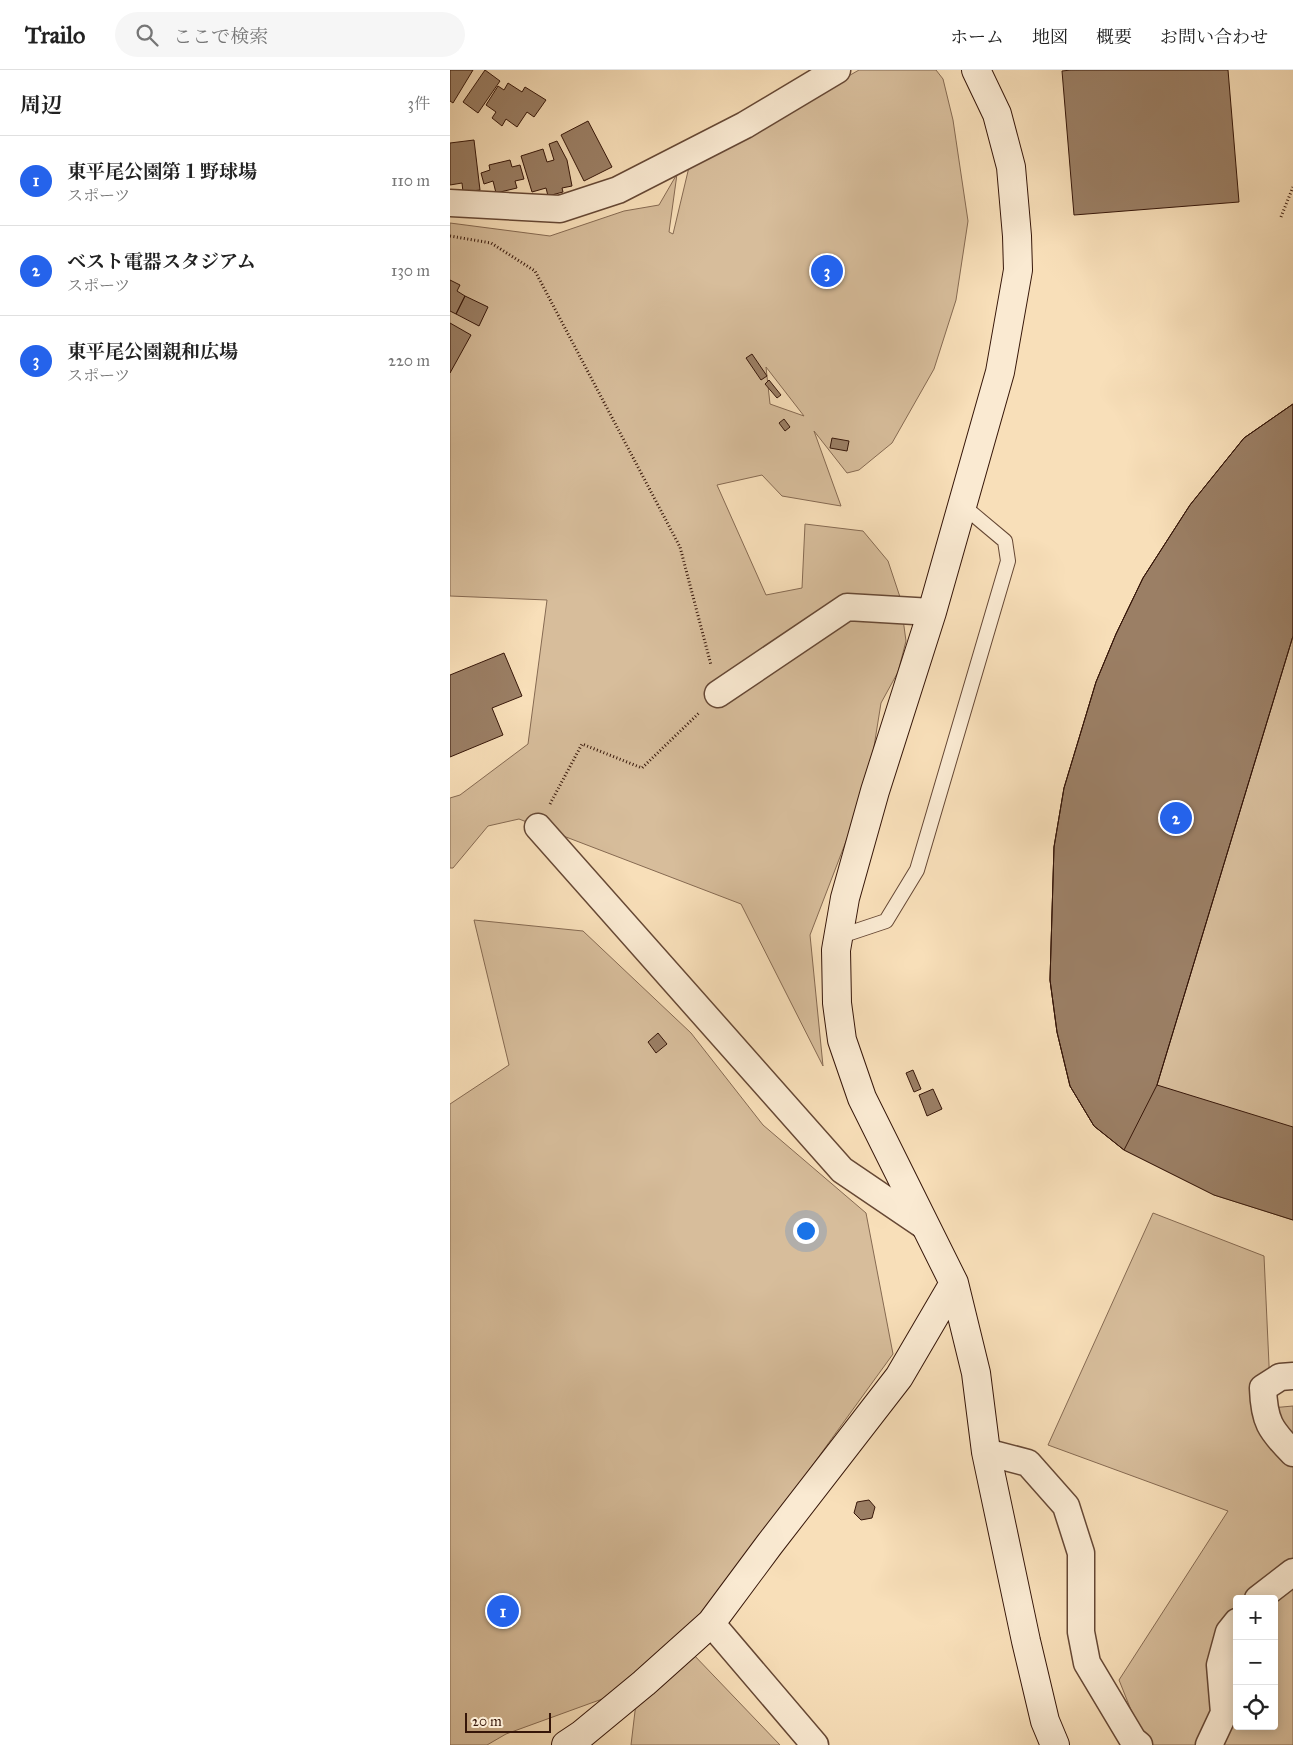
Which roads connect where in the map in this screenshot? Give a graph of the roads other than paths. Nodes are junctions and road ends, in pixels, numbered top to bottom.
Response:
1 (837, 70) edge
2 (976, 70) edge
3 (450, 203) edge
4 (962, 505) junction
5 (932, 612) junction
6 (718, 694) road end
7 (538, 827) road end
8 (838, 937) junction
9 (926, 1227) junction
10 (954, 1283) junction
11 (1293, 1376) edge
12 (986, 1452) junction
13 (1293, 1453) edge
14 (1293, 1572) edge
15 (1263, 1595) edge
16 (711, 1623) junction
17 (1233, 1627) edge
18 (566, 1745) edge
19 (815, 1745) edge
20 (1055, 1745) edge
21 (1139, 1745) edge
22 (1208, 1745) edge

1 - 3 street
2 - 4 street
4 - 5 street
4 - 8 lane
5 - 6 street
5 - 8 street
7 - 9 street
8 - 9 street
9 - 10 street
10 - 12 street
10 - 16 street
11 - 13 street
12 - 20 street
12 - 21 street
14 - 15 street
16 - 18 street
16 - 19 street
17 - 22 street

